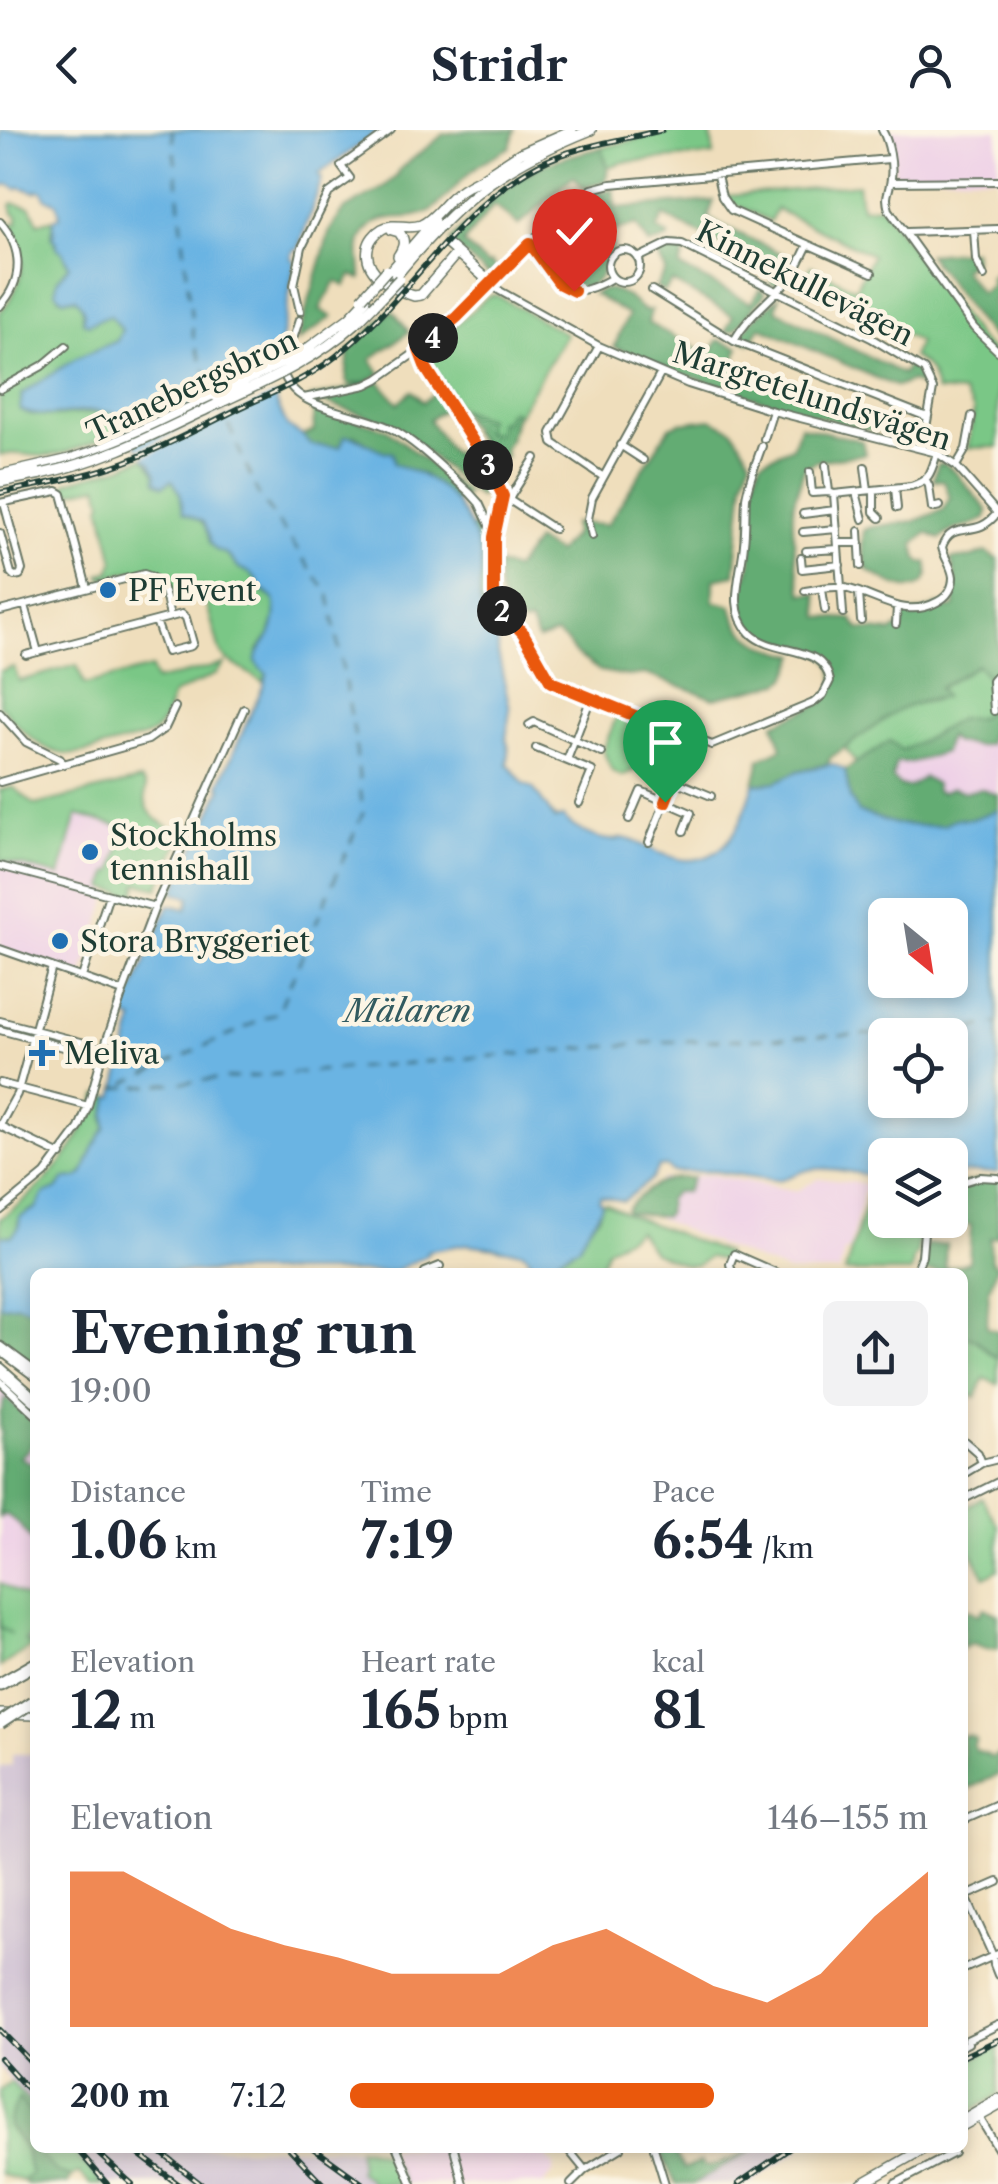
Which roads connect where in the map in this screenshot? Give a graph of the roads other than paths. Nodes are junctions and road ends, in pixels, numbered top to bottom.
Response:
1 (391, 130) edge
2 (572, 130) edge
3 (591, 130) edge
4 (882, 130) edge
5 (889, 160) junction
6 (717, 176) junction
7 (478, 180) junction
8 (998, 181) edge
9 (891, 182) junction
10 (0, 222) edge
11 (998, 229) edge
12 (974, 230) junction
13 (906, 232) junction
14 (530, 243) junction
15 (808, 245) junction
16 (457, 253) junction
17 (638, 258) junction
18 (872, 273) dead end
19 (393, 274) junction
20 (984, 276) dead end
21 (612, 278) junction
22 (634, 279) junction
23 (492, 284) junction
24 (776, 291) junction
25 (404, 292) junction
26 (0, 306) edge
27 (734, 341) junction
28 (66, 346) dead end
29 (599, 346) junction
30 (419, 350) junction
31 (998, 351) edge
32 (661, 373) junction
33 (0, 389) edge
34 (304, 398) junction
35 (774, 410) junction
36 (972, 416) dead end
37 (927, 417) junction
38 (620, 445) junction
39 (922, 449) junction
40 (937, 454) junction
41 (535, 458) dead end
42 (644, 460) dead end
43 (826, 465) dead end
44 (864, 466) dead end
45 (956, 466) junction
46 (810, 472) dead end
47 (602, 476) junction
48 (0, 478) edge
49 (926, 480) junction
50 (895, 488) junction
51 (871, 490) junction
52 (856, 492) junction
53 (832, 493) junction
54 (506, 498) junction
55 (2, 503) edge
56 (940, 506) dead end
57 (897, 508) dead end
58 (835, 510) junction
59 (998, 513) edge
60 (802, 514) dead end
61 (880, 518) dead end
62 (862, 519) dead end
63 (554, 529) dead end
64 (837, 529) junction
65 (803, 532) dead end
66 (859, 532) dead end
67 (0, 533) edge
68 (592, 536) dead end
69 (494, 537) junction
70 (860, 543) junction
71 (838, 546) junction
72 (840, 565) junction
73 (861, 566) dead end
74 (842, 586) junction
75 (87, 588) junction
76 (822, 589) junction
77 (806, 591) dead end
78 (859, 593) junction
79 (25, 604) junction
80 (897, 607) junction
81 (825, 610) dead end
82 (0, 611) edge
83 (843, 613) dead end
84 (170, 617) junction
85 (156, 621) junction
86 (861, 621) dead end
87 (896, 624) dead end
88 (38, 652) junction
89 (26, 655) dead end
90 (998, 674) edge
91 (590, 698) junction
92 (175, 707) dead end
93 (244, 708) dead end
94 (994, 711) dead end
95 (0, 713) edge
96 (529, 726) dead end
97 (690, 738) junction
98 (574, 742) junction
99 (536, 748) dead end
100 (602, 753) dead end
101 (567, 760) junction
102 (64, 764) junction
103 (644, 768) dead end
104 (673, 781) junction
105 (0, 782) edge
106 (712, 796) dead end
107 (665, 802) junction
108 (579, 803) dead end
109 (628, 820) dead end
110 (684, 831) dead end
111 (649, 842) dead end
112 (0, 866) edge
113 (109, 895) junction
114 (155, 907) junction
115 (0, 949) edge
116 (52, 966) junction
117 (82, 977) junction
118 (122, 992) junction
119 (0, 1021) edge
120 (0, 1030) edge
121 (34, 1030) junction
122 (32, 1039) junction
123 (102, 1052) junction
124 (0, 1083) edge
125 (19, 1088) junction
126 (88, 1106) junction
127 (0, 1126) edge
128 (61, 1155) junction
129 (998, 1178) edge
130 (968, 1179) edge
131 (0, 1212) edge
132 (923, 1238) edge
133 (440, 1266) dead end
134 (435, 1268) edge
135 (731, 1268) edge
136 (765, 1268) edge
137 (918, 1268) edge
138 (0, 1348) edge
139 (0, 1368) edge
140 (30, 1370) edge
141 (0, 1381) edge
142 (30, 1395) edge
143 (30, 1409) edge
144 (968, 1444) edge
145 (998, 1459) edge
146 (982, 1463) junction
147 (968, 1471) edge
148 (995, 1483) edge
149 (998, 1495) edge
150 (968, 1497) edge
151 (30, 1667) edge
152 (0, 1684) edge
153 (30, 1704) edge
154 (0, 1714) edge
155 (30, 1716) edge
156 (0, 1723) edge
157 (998, 1805) edge
158 (968, 1818) edge
159 (998, 1882) edge
160 (968, 1891) edge
161 (968, 1900) edge
162 (996, 1957) edge
163 (968, 1968) edge
164 (998, 1975) edge
165 (998, 2025) edge
166 (968, 2040) edge
167 (998, 2102) edge
168 (978, 2114) junction
169 (968, 2120) edge
170 (998, 2149) edge
171 (398, 2153) edge
172 (455, 2153) edge
173 (571, 2153) edge
174 (613, 2153) edge
175 (656, 2153) edge
176 (908, 2153) edge
177 (916, 2153) edge
178 (952, 2153) edge
179 (585, 2170) junction
180 (412, 2184) edge
181 (463, 2184) edge
182 (571, 2184) edge
183 (666, 2184) edge
184 (858, 2184) edge
185 (895, 2184) edge

1 - 34 street
2 - 7 main road
3 - 19 main road
4 - 5 street
5 - 6 street
5 - 9 street
6 - 14 street
6 - 15 street
7 - 19 main road
7 - 25 main road
8 - 9 street
9 - 13 street
10 - 26 street
11 - 12 street
12 - 13 street
12 - 20 street
13 - 31 street
14 - 21 street
14 - 23 street
15 - 18 street
15 - 24 street
16 - 19 main road
16 - 23 main road
16 - 25 main road
17 - 21 street
17 - 22 street
17 - 24 street, Kinnekullevägen
19 - 25 main road
19 - 48 main road, Tranebergsbron, bridge
21 - 22 street
22 - 27 street
23 - 29 street, Margretelundsvägen
23 - 30 street
24 - 27 street
24 - 37 street, Kinnekullevägen
27 - 37 street
28 - 33 street
29 - 32 street, Margretelundsvägen
29 - 47 street
30 - 34 street
30 - 54 street
32 - 35 street, Margretelundsvägen
32 - 38 street
34 - 69 street
35 - 39 street, Margretelundsvägen
35 - 97 street
36 - 45 street
37 - 39 street
38 - 42 street
38 - 47 street
39 - 40 street, Margretelundsvägen
40 - 45 street, Margretelundsvägen
40 - 49 street
41 - 54 street
43 - 53 street
44 - 51 street
45 - 59 street, Margretelundsvägen
46 - 53 street
47 - 68 street
49 - 50 street
49 - 56 street
50 - 51 street
50 - 57 street
51 - 52 street
51 - 61 street
52 - 53 street
52 - 62 street
53 - 58 street
54 - 63 street
54 - 69 street
55 - 67 street
55 - 75 street
58 - 60 street
58 - 64 street
59 - 80 street
64 - 65 street
64 - 71 street
66 - 70 street
69 - 91 street
70 - 71 street
70 - 73 street
71 - 72 street
71 - 72 street
72 - 74 street
74 - 76 street
74 - 78 street
74 - 83 street
75 - 79 street
75 - 84 street
76 - 77 street
76 - 81 street
78 - 80 street
78 - 86 street
79 - 82 street
79 - 88 street
80 - 87 street
84 - 85 street
84 - 85 street
85 - 88 street
88 - 89 street
90 - 94 street
91 - 97 street
91 - 98 street
92 - 102 street
93 - 114 street
95 - 102 street
96 - 98 street
97 - 104 street
98 - 100 street
98 - 101 street
99 - 101 street
101 - 108 street
102 - 105 street
103 - 104 street
104 - 106 street
104 - 107 street
107 - 109 street
107 - 110 street
107 - 111 street
112 - 113 street
113 - 114 street
113 - 117 street
114 - 118 street
115 - 116 street
116 - 117 street
116 - 121 street
117 - 118 street
118 - 123 street
119 - 121 street
120 - 122 street
121 - 122 street
121 - 123 street
122 - 123 street
122 - 125 street
123 - 126 street
124 - 125 street
125 - 126 street
125 - 127 street
126 - 128 street
127 - 128 street
128 - 131 street
129 - 130 street
132 - 137 street
133 - 134 street
135 - 136 street
138 - 140 highway
139 - 142 highway
141 - 143 street
144 - 146 street
145 - 146 street
146 - 147 street
148 - 149 street
148 - 150 street
151 - 152 highway
153 - 156 highway, bridge
154 - 155 main road
157 - 158 street
159 - 160 street
161 - 162 street
162 - 163 street
162 - 164 street
165 - 166 street
167 - 168 main road
168 - 169 main road
168 - 170 street
171 - 180 street
172 - 181 street
173 - 179 street
174 - 179 street
175 - 183 street
176 - 184 main road
177 - 184 main road
178 - 185 street
179 - 182 street

